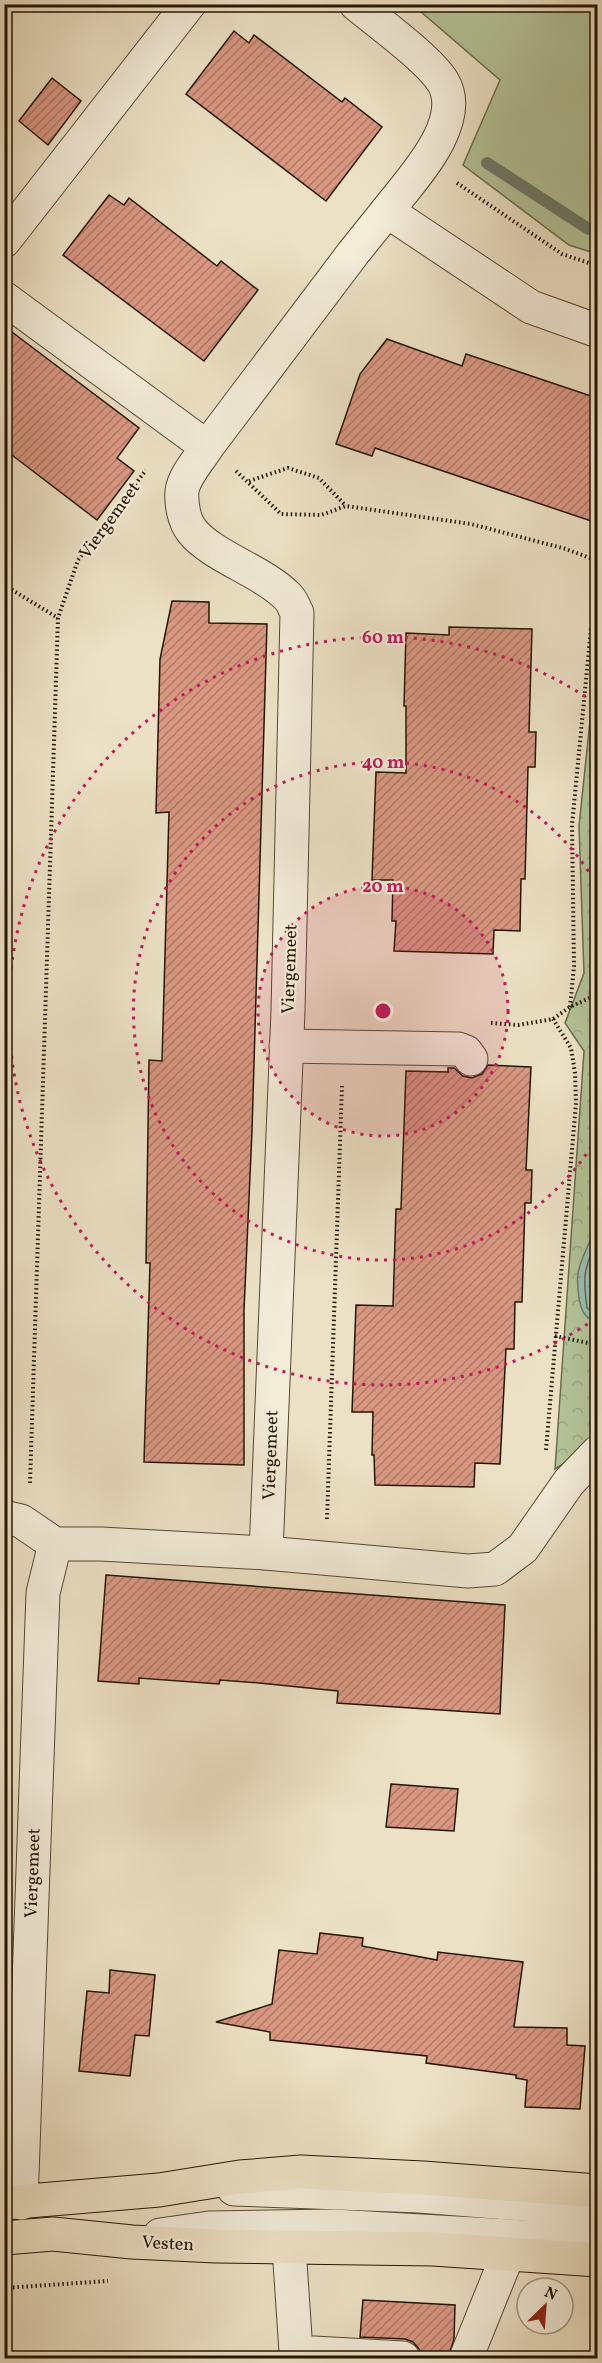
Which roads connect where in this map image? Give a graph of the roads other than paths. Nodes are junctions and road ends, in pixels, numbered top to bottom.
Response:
1 (189, 4) edge
2 (356, 4) edge
3 (387, 211) junction
4 (4, 241) edge
5 (4, 298) edge
6 (597, 331) edge
7 (207, 447) junction
8 (286, 1046) junction
9 (471, 1059) dead end
10 (597, 1452) edge
11 (13, 1519) edge
12 (55, 1544) junction
13 (266, 1553) junction
14 (159, 2190) junction
15 (597, 2191) edge
16 (13, 2203) edge
17 (597, 2210) edge
18 (4, 2238) edge
19 (597, 2241) edge
20 (132, 2242) junction
21 (289, 2247) junction
22 (508, 2254) junction
23 (597, 2260) edge
24 (296, 2355) edge
25 (403, 2358) edge
26 (466, 2358) edge

1 - 4 street
2 - 3 street, Viergemeet
3 - 6 street
3 - 7 street, Viergemeet
5 - 7 street
7 - 8 street, Viergemeet
8 - 9 street
8 - 13 street, Viergemeet
10 - 13 street
11 - 12 street
12 - 13 street
12 - 16 street, Viergemeet
14 - 15 main road
14 - 16 main road
14 - 17 street
18 - 20 main road
19 - 20 street, Vesten
20 - 21 main road, Vesten
21 - 22 main road, Vesten
21 - 24 street
22 - 23 main road, Vesten
22 - 26 street
24 - 25 street

